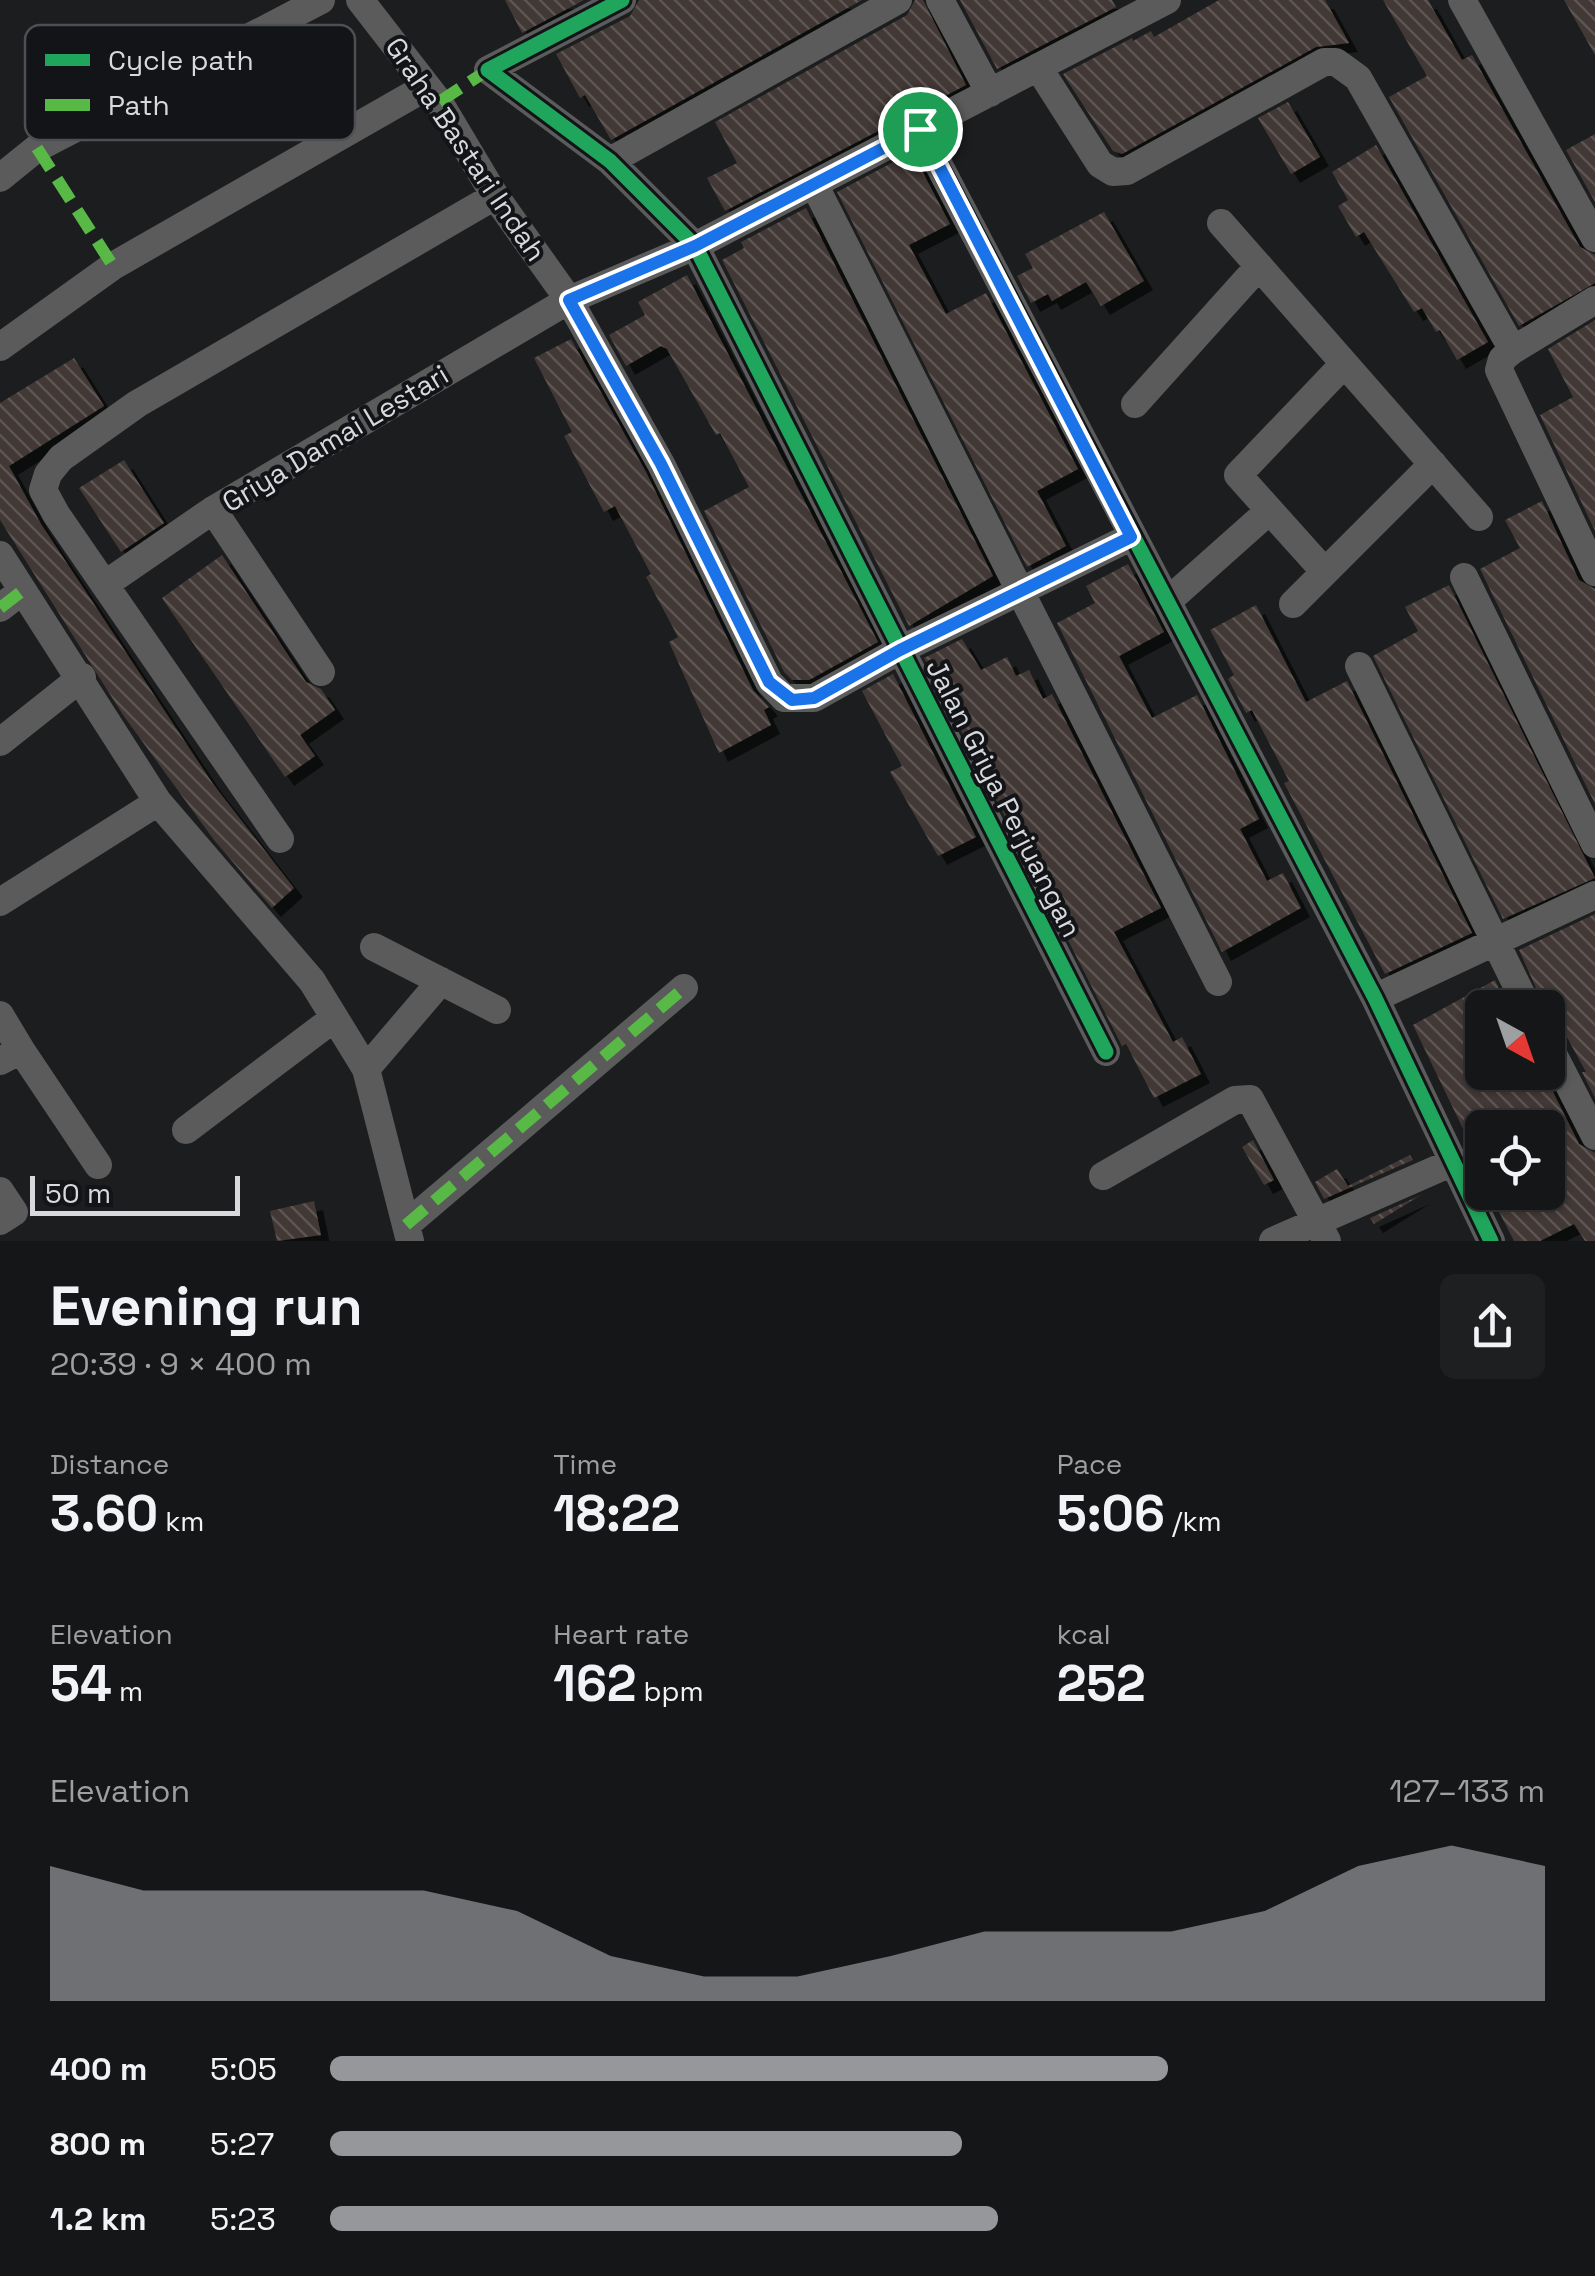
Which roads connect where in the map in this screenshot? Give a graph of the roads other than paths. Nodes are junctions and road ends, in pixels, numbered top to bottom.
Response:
1 (321, 0) edge
2 (360, 0) edge
3 (622, 0) edge
4 (898, 0) edge
5 (940, 0) edge
6 (1168, 0) edge
7 (1462, 0) edge
8 (273, 25) edge
9 (1038, 67) junction
10 (426, 86) junction
11 (990, 92) junction
12 (355, 127) edge
13 (920, 129) junction
14 (52, 140) edge
15 (332, 140) edge
16 (610, 161) junction
17 (0, 178) edge
18 (814, 184) junction
19 (495, 196) junction
20 (1220, 223) dead end
21 (1595, 238) edge
22 (695, 246) junction
23 (1259, 266) junction
24 (569, 300) junction
25 (1595, 300) edge
26 (0, 348) edge
27 (1514, 350) junction
28 (1344, 364) junction
29 (1136, 404) dead end
30 (1432, 464) junction
31 (213, 510) junction
32 (1269, 511) junction
33 (1479, 517) dead end
34 (1131, 537) junction
35 (0, 555) edge
36 (1325, 572) junction
37 (1595, 572) edge
38 (1464, 577) dead end
39 (107, 584) junction
40 (1019, 590) junction
41 (11, 599) edge
42 (1169, 600) junction
43 (1293, 604) dead end
44 (900, 650) junction
45 (1359, 666) dead end
46 (321, 672) dead end
47 (82, 677) junction
48 (0, 742) edge
49 (158, 802) junction
50 (280, 839) dead end
51 (1595, 844) edge
52 (1595, 895) edge
53 (0, 902) edge
54 (1495, 944) junction
55 (374, 947) dead end
56 (441, 982) junction
57 (1218, 982) dead end
58 (684, 988) dead end
59 (1519, 990) edge
60 (1375, 998) junction
61 (497, 1010) dead end
62 (0, 1015) edge
63 (333, 1019) junction
64 (1106, 1052) dead end
65 (10, 1056) edge
66 (366, 1069) junction
67 (1565, 1077) edge
68 (186, 1130) dead end
69 (1595, 1136) edge
70 (1451, 1163) junction
71 (98, 1165) dead end
72 (1103, 1176) dead end
73 (0, 1191) edge
74 (0, 1222) edge
75 (1322, 1231) edge
76 (408, 1233) edge
77 (1273, 1241) edge
78 (1491, 1241) edge

1 - 8 street
2 - 10 street, Graha Bastari Indah
3 - 16 street, Jalan Griya Perjuangan
4 - 16 street
5 - 11 street
6 - 9 street, Griya Damai Lestari
7 - 21 street
9 - 11 street, Griya Damai Lestari
9 - 27 street
10 - 12 street
10 - 19 street, Graha Bastari Indah
11 - 13 street, Griya Damai Lestari
13 - 18 street, Griya Damai Lestari
13 - 34 street
14 - 17 street
15 - 26 street
16 - 22 street, Jalan Griya Perjuangan
18 - 22 street, Griya Damai Lestari
18 - 40 street
19 - 24 street, Graha Bastari Indah
19 - 39 street
20 - 23 street
22 - 24 street, Griya Damai Lestari
22 - 44 street, Jalan Griya Perjuangan
23 - 28 street
23 - 29 street
24 - 31 street, Griya Damai Lestari
24 - 44 street, Graha Bastari Indah
25 - 27 street
27 - 37 street
28 - 30 street
28 - 32 street
30 - 33 street
30 - 36 street
31 - 39 street, Griya Damai Lestari
31 - 46 street
32 - 36 street
32 - 42 street
34 - 40 street
34 - 42 street
35 - 41 street
36 - 43 street
38 - 51 street
39 - 50 street
40 - 44 street
40 - 57 street
41 - 47 street
42 - 60 street
44 - 64 street, Jalan Griya Perjuangan
45 - 54 street
47 - 48 street
47 - 49 street
49 - 53 street
49 - 63 street
52 - 54 street
54 - 59 street
54 - 60 street
55 - 56 street
56 - 61 street
56 - 66 street
58 - 76 street
60 - 70 street
62 - 65 street
63 - 66 street
63 - 68 street
65 - 71 street
66 - 76 street
67 - 69 street
70 - 75 street
70 - 78 street
72 - 75 street
73 - 74 street
75 - 77 street

